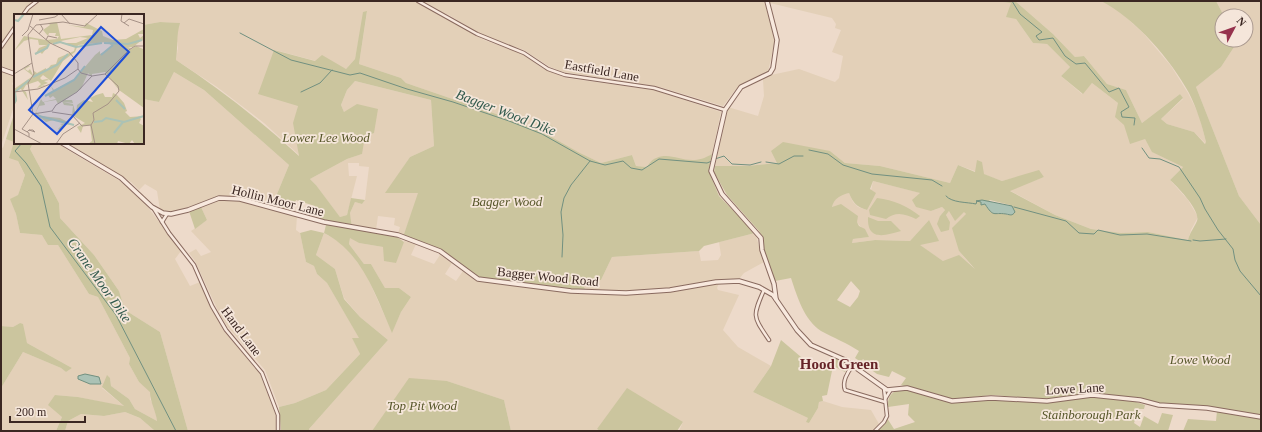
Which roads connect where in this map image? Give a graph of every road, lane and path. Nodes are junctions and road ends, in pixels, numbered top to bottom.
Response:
1 (37, 1) edge
2 (418, 1) edge
3 (767, 1) edge
4 (24, 14) edge
5 (14, 28) edge
6 (1, 47) edge
7 (1, 69) edge
8 (14, 74) edge
9 (725, 110) junction
10 (64, 144) edge
11 (152, 207) junction
12 (167, 214) junction
13 (162, 222) junction
14 (340, 225) joint
15 (765, 290) junction
16 (776, 298) junction
17 (769, 340) dead end
18 (853, 366) junction
19 (884, 388) junction
20 (890, 391) junction
21 (885, 400) junction
22 (1261, 417) edge
23 (278, 431) edge
24 (875, 431) edge

1 - 4 street
2 - 9 street, Eastfield Lane
3 - 9 street
5 - 6 street
7 - 8 street
9 - 16 street
10 - 11 street
11 - 12 street
11 - 13 street, Hand Lane
12 - 13 street
12 - 14 street, Hollin Moor Lane
13 - 23 street, Hand Lane
14 - 15 street, Bagger Wood Road
15 - 16 street, Bagger Wood Road
15 - 17 street
16 - 18 street
18 - 19 street
18 - 21 street
19 - 20 street
19 - 21 street
20 - 21 street
20 - 22 street, Lowe Lane
21 - 24 street

